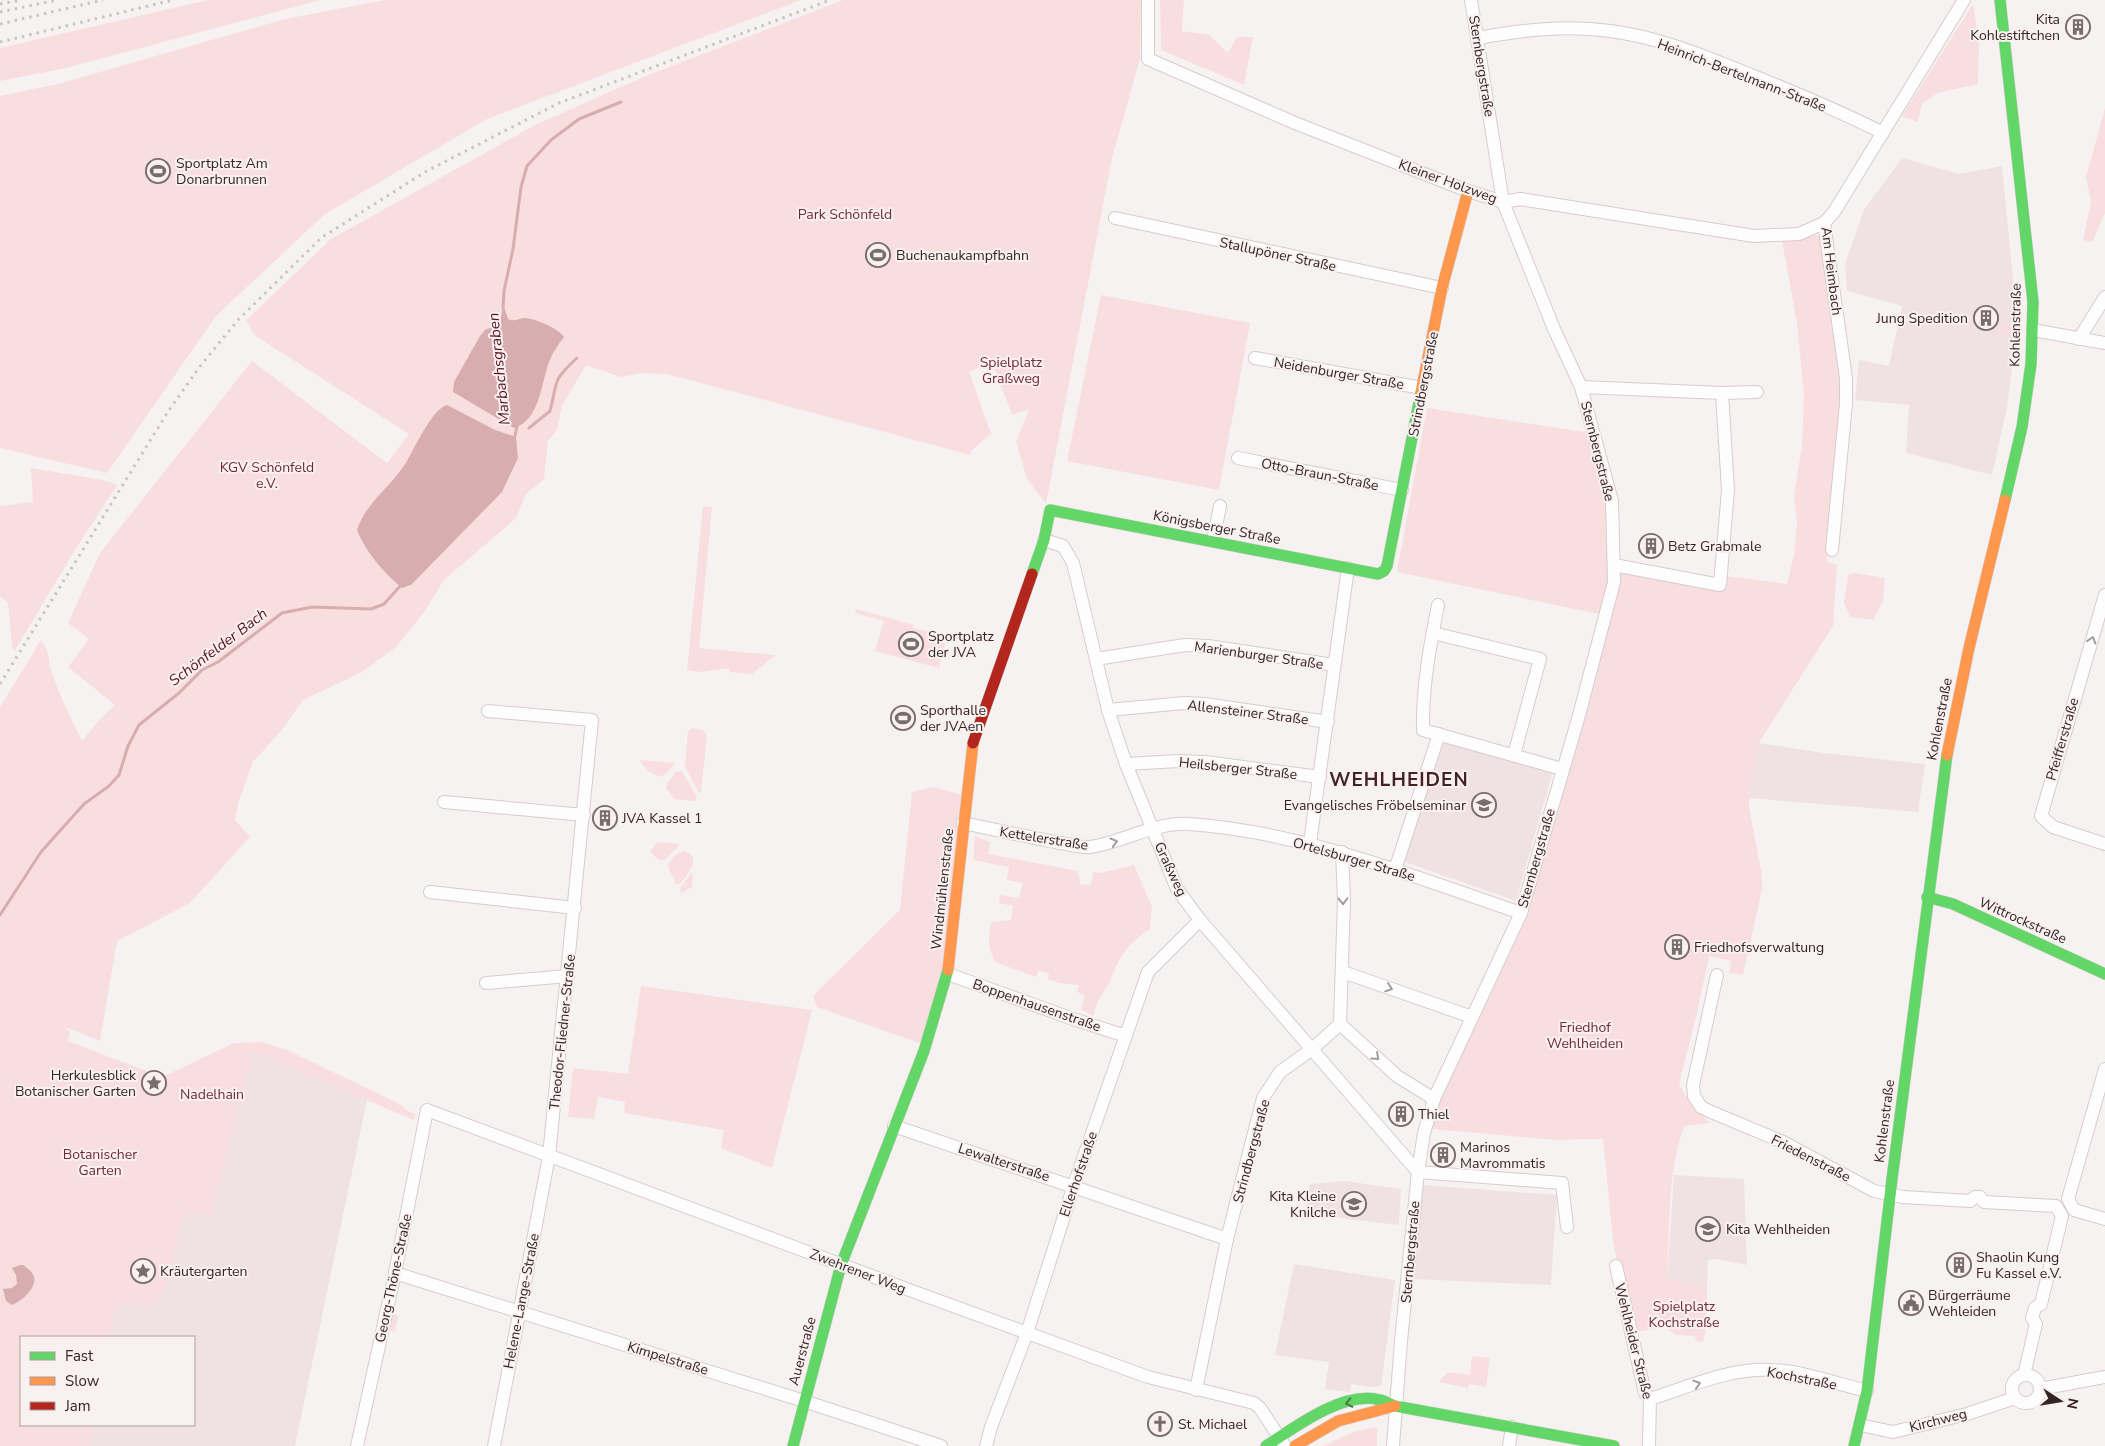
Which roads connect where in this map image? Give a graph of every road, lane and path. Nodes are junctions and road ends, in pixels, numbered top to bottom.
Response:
1 (1148, 0) edge
2 (1471, 0) edge
3 (1964, 0) edge
4 (2000, 0) edge
5 (1478, 38) junction
6 (1883, 133) junction
7 (1468, 191) junction
8 (1503, 202) junction
9 (1114, 218) dead end
10 (1824, 223) junction
11 (1442, 288) junction
12 (2105, 297) edge
13 (2033, 330) junction
14 (2080, 339) junction
15 (2105, 343) edge
16 (1255, 358) dead end
17 (1582, 387) junction
18 (1422, 388) junction
19 (1757, 392) dead end
20 (1722, 393) junction
21 (1238, 458) dead end
22 (1402, 490) junction
23 (1220, 506) dead end
24 (1050, 510) joint
25 (1044, 540) junction
26 (1213, 541) junction
27 (1832, 550) dead end
28 (1614, 565) junction
29 (1348, 568) junction
30 (1378, 574) joint
31 (2105, 595) edge
32 (1438, 605) dead end
33 (1433, 633) junction
34 (1096, 659) junction
35 (1334, 665) junction
36 (1108, 710) junction
37 (488, 711) dead end
38 (1328, 722) junction
39 (1439, 734) junction
40 (1514, 755) junction
41 (1126, 764) junction
42 (1562, 769) junction
43 (1320, 777) junction
44 (444, 802) dead end
45 (584, 815) junction
46 (963, 823) junction
47 (1153, 828) junction
48 (1310, 843) junction
49 (2105, 844) edge
50 (1342, 852) junction
51 (1396, 870) junction
52 (430, 892) dead end
53 (1927, 898) junction
54 (575, 908) junction
55 (1521, 913) junction
56 (1200, 920) junction
57 (1343, 972) junction
58 (948, 974) junction
59 (2105, 974) edge
60 (1717, 975) dead end
61 (568, 976) junction
62 (486, 983) dead end
63 (1472, 1017) junction
64 (1340, 1024) junction
65 (1126, 1036) junction
66 (1311, 1050) junction
67 (2105, 1069) edge
68 (1434, 1099) junction
69 (427, 1110) joint
70 (2100, 1110) edge
71 (894, 1126) junction
72 (549, 1156) junction
73 (1418, 1172) junction
74 (1074, 1185) junction
75 (1890, 1193) junction
76 (2105, 1219) edge
77 (1567, 1227) dead end
78 (1227, 1239) junction
79 (841, 1264) junction
80 (1616, 1266) dead end
81 (395, 1273) junction
82 (519, 1311) junction
83 (1027, 1334) junction
84 (2024, 1375) junction
85 (2105, 1377) edge
86 (2040, 1389) junction
87 (1196, 1390) junction
88 (1868, 1391) junction
89 (2015, 1398) junction
90 (1650, 1399) junction
91 (804, 1401) junction
92 (1395, 1406) junction
93 (1860, 1425) junction
94 (1512, 1427) junction
95 (1282, 1442) edge
96 (358, 1446) edge
97 (494, 1446) edge
98 (794, 1446) edge
99 (941, 1446) edge
100 (986, 1446) edge
101 (1266, 1446) edge
102 (1295, 1446) edge
103 (1393, 1446) edge
104 (1509, 1446) edge
105 (1614, 1446) edge
106 (1649, 1446) edge
107 (1854, 1446) edge

1 - 7 street, Kleiner Holzweg
2 - 5 street, Sternbergstraße
3 - 6 street, Am Heimbach
4 - 13 main road, Kohlenstraße
5 - 6 street, Heinrich-Bertelmann-Straße
5 - 8 street, Sternbergstraße
6 - 10 street, Am Heimbach
7 - 8 street, Kleiner Holzweg
7 - 11 main road, Strindbergstraße
8 - 10 street, Kleiner Holzweg
8 - 17 street, Sternbergstraße
9 - 11 street, Stallupöner Straße
10 - 27 street, Am Heimbach
11 - 18 main road, Strindbergstraße
12 - 14 street
13 - 14 street
13 - 53 main road, Kohlenstraße
14 - 15 street
16 - 18 street, Neidenburger Straße
17 - 20 street
17 - 28 street, Sternbergstraße
18 - 22 main road, Strindbergstraße
19 - 20 street
20 - 28 street
21 - 22 street, Otto-Braun-Straße
22 - 30 main road, Strindbergstraße
23 - 26 street
24 - 25 main road, Windmühlenstraße
24 - 26 main road, Königsberger Straße
25 - 34 street, Graßweg
25 - 46 main road, Windmühlenstraße
26 - 29 main road, Königsberger Straße
28 - 42 street, Sternbergstraße
29 - 30 main road, Königsberger Straße
29 - 35 street
49 -> 31 street, Pfeifferstraße
32 - 33 street
33 - 39 street
33 - 40 street
34 - 35 street, Marienburger Straße
34 - 36 street, Graßweg
35 - 38 street
36 - 38 street, Allensteiner Straße
36 - 41 street, Graßweg
37 - 45 street, Theodor-Fliedner-Straße
38 - 43 street
39 - 40 street
39 - 51 street
40 - 42 street
41 - 43 street, Heilsberger Straße
41 - 47 street, Graßweg
42 - 55 street, Sternbergstraße
43 - 48 street
44 - 45 street
45 - 54 street, Theodor-Fliedner-Straße
46 -> 47 street, Kettelerstraße
46 - 58 main road, Windmühlenstraße
47 - 48 street, Ortelsburger Straße
47 - 56 street, Graßweg
48 - 50 street, Ortelsburger Straße
50 - 51 street, Ortelsburger Straße
50 -> 57 street
51 - 55 street, Ortelsburger Straße
52 - 54 street
53 - 59 main road, Wittrockstraße
53 - 75 main road, Kohlenstraße
54 - 61 street, Theodor-Fliedner-Straße
55 - 63 street, Sternbergstraße
56 - 65 street, Ellerhofstraße
56 - 66 street, Graßweg
57 -> 63 street
57 - 64 street
58 - 65 street, Boppenhausenstraße
58 - 71 main road, Windmühlenstraße
60 - 75 street, Friedenstraße
61 - 62 street
61 - 72 street, Theodor-Fliedner-Straße
63 - 68 street, Sternbergstraße
64 - 66 street, Strindbergstraße
64 -> 68 street
65 - 74 street, Ellerhofstraße
66 - 73 street, Graßweg
66 - 78 street, Strindbergstraße
67 - 70 street
68 - 73 street, Sternbergstraße
69 - 72 street, Zwehrener Weg
69 - 81 street, Georg-Thöne-Straße
70 - 76 street
71 - 74 street, Lewalterstraße
71 - 79 main road, Windmühlenstraße
72 - 79 street, Zwehrener Weg
72 - 82 street, Helene-Lange-Straße
73 - 77 street
73 - 92 street, Sternbergstraße
74 - 78 street, Lewalterstraße
74 - 83 street, Ellerhofstraße
75 - 84 street, Friedenstraße
75 - 88 main road, Kohlenstraße
78 - 87 street, Strindbergstraße
79 - 83 street, Zwehrener Weg
79 - 91 main road, Auerstraße
80 - 90 street, Wehlheider Straße
81 - 82 street, Kimpelstraße
81 - 96 street, Georg-Thöne-Straße
82 - 91 street, Kimpelstraße
82 - 97 street, Helene-Lange-Straße
83 - 87 street, Zwehrener Weg
83 - 100 street, Ellerhofstraße
84 - 86 street
84 - 89 street
85 - 86 street, Kirchweg
86 - 89 street, Kirchweg
87 - 95 street, Zwehrener Weg
90 -> 88 street, Kochstraße
88 - 93 main road, Kohlenstraße
89 - 93 street, Kirchweg
90 - 106 street, Wehlheider Straße
91 - 98 main road, Auerstraße
91 - 99 street, Kimpelstraße
92 - 94 main road
92 -> 95 main road
92 - 102 main road
92 - 103 street, Sternbergstraße
93 - 107 main road, Kohlenstraße
94 - 104 street
94 - 105 main road
95 - 101 main road

